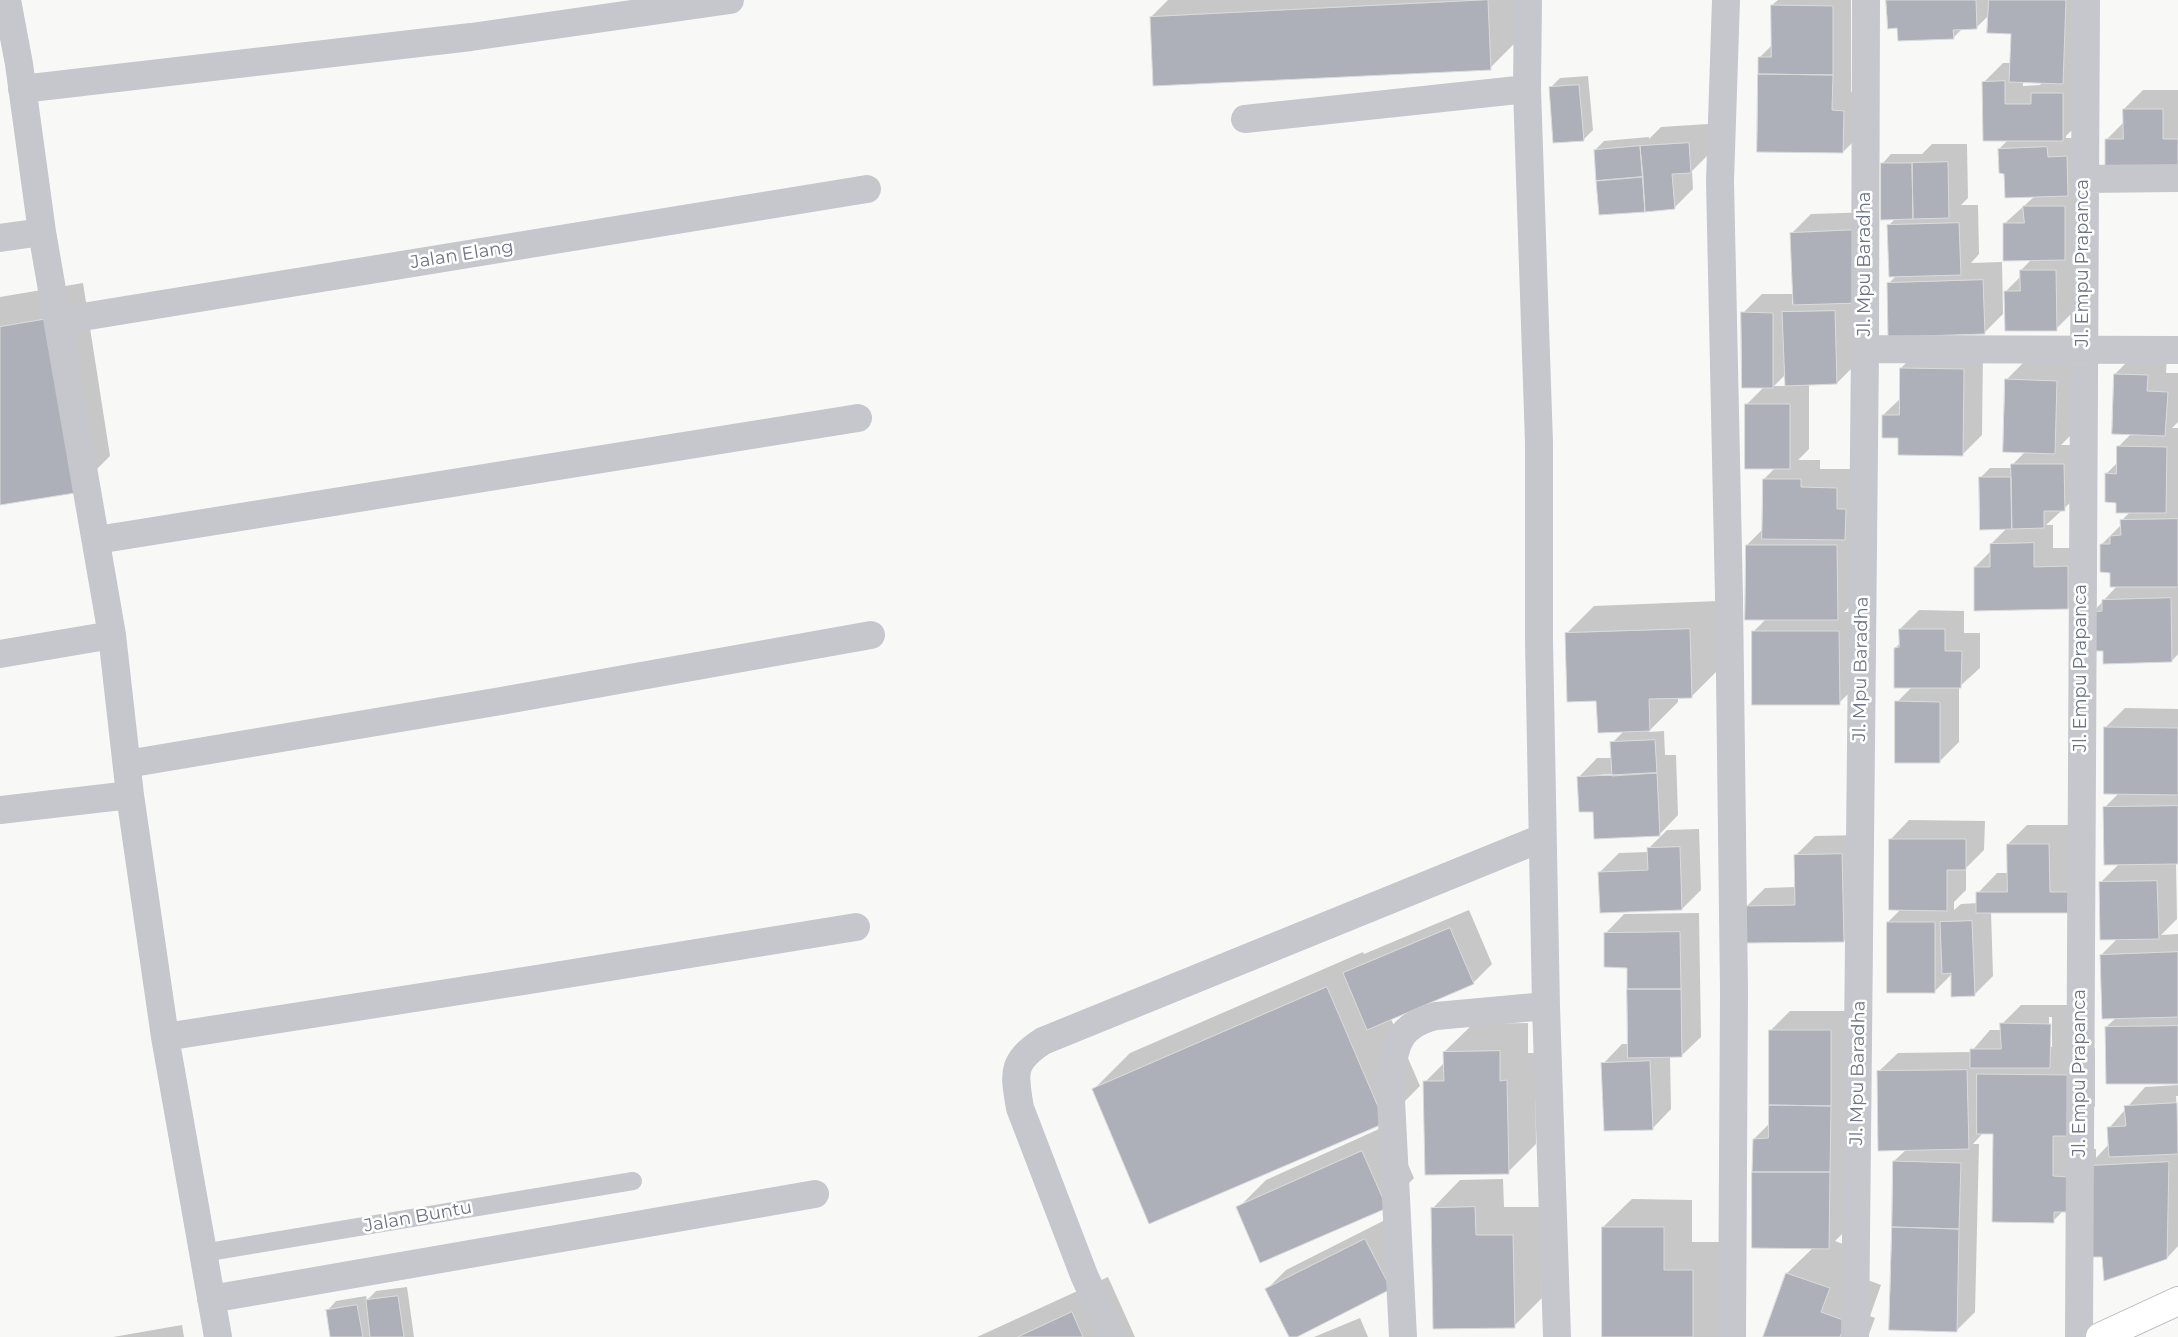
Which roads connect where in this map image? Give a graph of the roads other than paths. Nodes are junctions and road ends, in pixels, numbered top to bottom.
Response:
1 (7, 0) edge
2 (730, 0) edge
3 (1528, 0) edge
4 (1726, 0) edge
5 (1866, 0) edge
6 (2086, 0) edge
7 (13, 74) edge
8 (1528, 89) junction
9 (1245, 119) dead end
10 (2178, 178) edge
11 (2084, 179) junction
12 (867, 189) dead end
13 (42, 232) junction
14 (0, 238) edge
15 (58, 321) junction
16 (1864, 349) junction
17 (2178, 350) edge
18 (2083, 351) junction
19 (858, 418) dead end
20 (97, 540) junction
21 (112, 635) junction
22 (871, 635) dead end
23 (0, 654) edge
24 (127, 764) junction
25 (130, 795) junction
26 (0, 810) edge
27 (1542, 838) junction
28 (856, 927) dead end
29 (1546, 1006) junction
30 (165, 1037) junction
31 (633, 1181) dead end
32 (815, 1194) dead end
33 (203, 1253) junction
34 (211, 1299) junction
35 (2178, 1301) edge
36 (218, 1337) edge
37 (1112, 1337) edge
38 (1403, 1337) edge
39 (1557, 1337) edge
40 (1732, 1337) edge
41 (1855, 1337) edge
42 (2079, 1337) edge
43 (2100, 1337) edge

1 - 7 street
2 - 7 street
3 - 8 street
4 - 40 street
5 - 16 street, Jl. Mpu Baradha
6 - 11 street, Jl. Empu Prapanca
7 - 13 street
8 - 9 street
8 - 27 street
10 - 11 street
11 - 18 street, Jl. Empu Prapanca
12 - 15 street, Jalan Elang
13 - 14 street
13 - 15 street
15 - 20 street
16 - 18 street
16 - 41 street, Jl. Mpu Baradha
17 - 18 street
18 - 42 street, Jl. Empu Prapanca
19 - 20 street
20 - 21 street
21 - 23 street
21 - 24 street
22 - 24 street
24 - 25 street
25 - 26 street
25 - 30 street
27 - 29 street
27 - 37 street
28 - 30 street
29 - 38 street
29 - 39 street
30 - 33 street
31 - 33 lane, Jalan Buntu
32 - 34 street
33 - 34 street
34 - 36 street
35 - 43 main road

